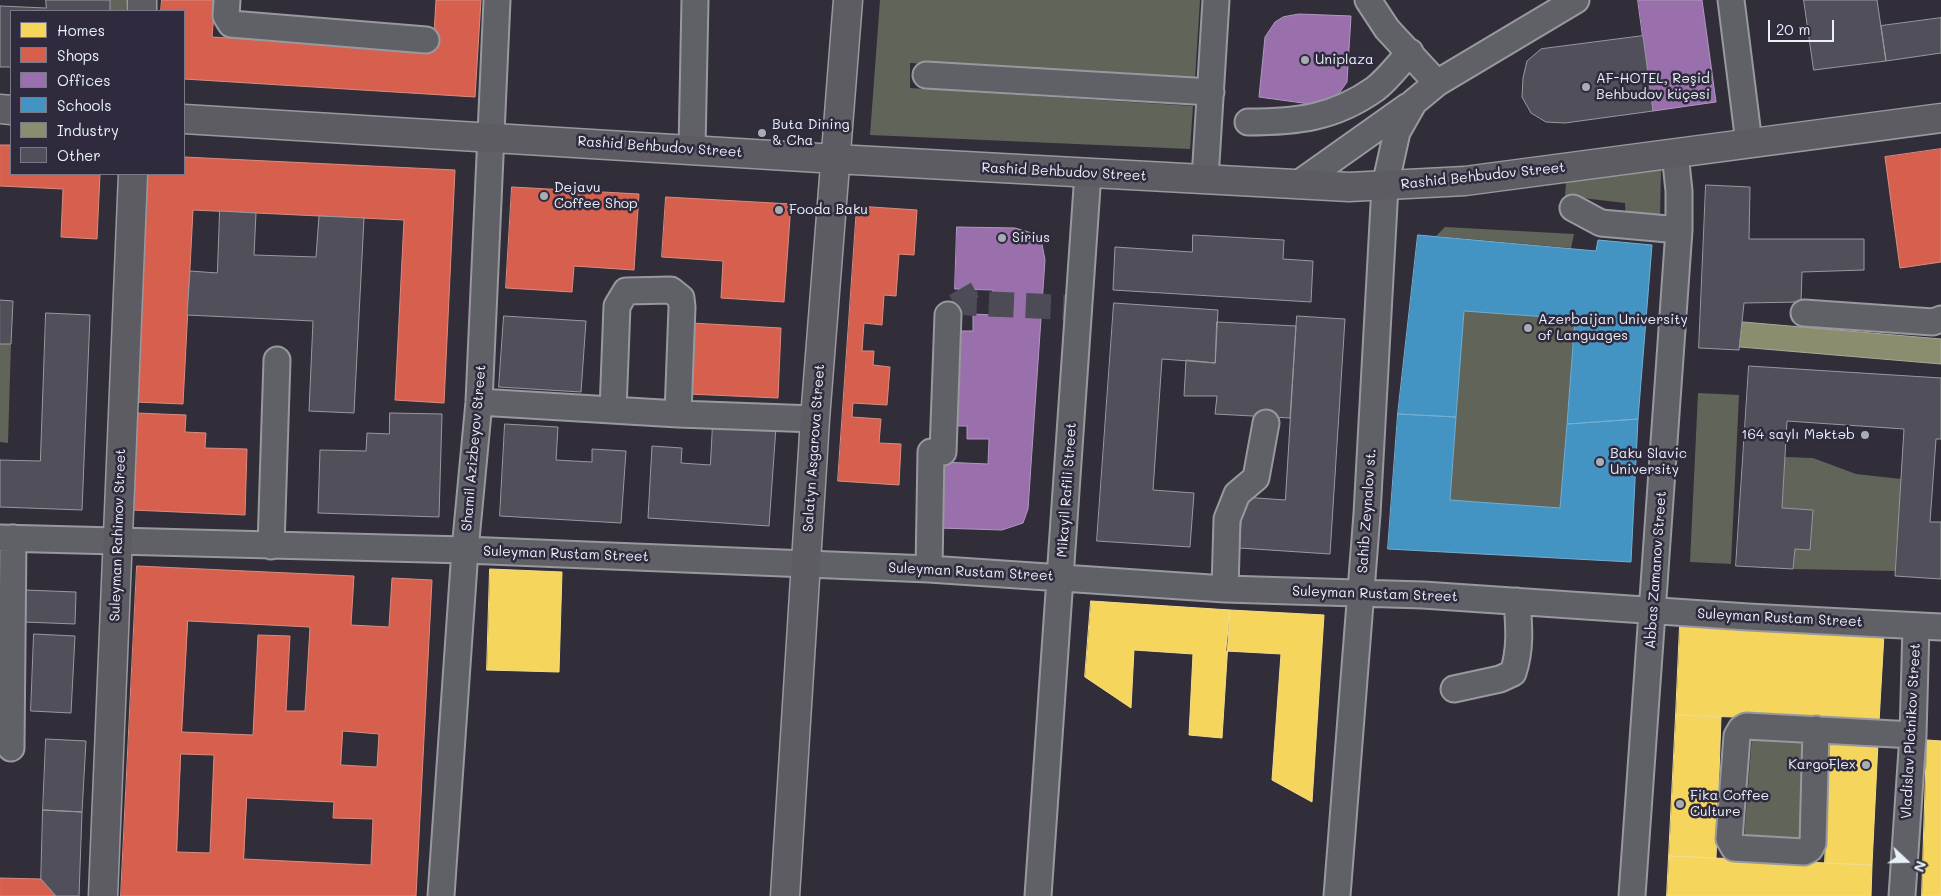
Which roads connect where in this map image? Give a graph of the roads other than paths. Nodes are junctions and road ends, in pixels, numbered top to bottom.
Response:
1 (227, 0) edge
2 (497, 0) edge
3 (695, 0) edge
4 (848, 0) edge
5 (1216, 0) edge
6 (1368, 0) edge
7 (1576, 0) edge
8 (1731, 0) edge
9 (426, 40) dead end
10 (1410, 52) junction
11 (926, 75) dead end
12 (1437, 83) junction
13 (1210, 92) junction
14 (1414, 102) junction
15 (1941, 118) edge
16 (185, 119) edge
17 (1248, 122) dead end
18 (490, 137) junction
19 (1749, 143) junction
20 (692, 150) junction
21 (1675, 153) junction
22 (836, 159) junction
23 (1088, 173) junction
24 (133, 175) edge
25 (1205, 178) junction
26 (1298, 184) junction
27 (1385, 186) junction
28 (1573, 208) dead end
29 (1679, 230) junction
30 (1804, 313) dead end
31 (948, 315) dead end
32 (1941, 319) edge
33 (277, 360) dead end
34 (480, 402) junction
35 (613, 410) junction
36 (678, 414) junction
37 (815, 419) junction
38 (1266, 423) dead end
39 (6, 538) edge
40 (118, 542) junction
41 (271, 546) junction
42 (465, 550) junction
43 (806, 564) junction
44 (929, 569) junction
45 (1061, 577) junction
46 (1225, 590) junction
47 (1361, 592) junction
48 (1517, 601) junction
49 (1654, 610) junction
50 (1916, 626) junction
51 (1941, 627) edge
52 (1454, 689) dead end
53 (1816, 729) junction
54 (1912, 735) junction
55 (11, 748) dead end
56 (103, 896) edge
57 (441, 896) edge
58 (785, 896) edge
59 (1038, 896) edge
60 (1337, 896) edge
61 (1632, 896) edge
62 (1902, 896) edge

1 - 9 street
2 - 18 street, Shamil Azizbeyov Street
3 - 20 street
4 - 22 main road, Salatyn Asgarova Street
5 - 13 street
6 - 10 street
7 - 12 street
8 - 19 street
10 - 12 street
10 - 17 street
11 - 13 street
12 - 14 street
13 - 25 street
14 - 26 street
14 - 27 street, Sahib Zeynalov st.
15 - 19 main road, Rashid Behbudov Street
16 - 18 main road, Rashid Behbudov Street
18 - 20 main road, Rashid Behbudov Street
18 - 34 street, Shamil Azizbeyov Street
19 - 21 main road, Rashid Behbudov Street
20 - 22 main road, Rashid Behbudov Street
21 - 27 main road, Rashid Behbudov Street
21 - 29 street, Abbas Zamanov Street
22 - 23 main road, Rashid Behbudov Street
22 - 37 main road, Salatyn Asgarova Street
23 - 25 main road, Rashid Behbudov Street
23 - 45 street, Mikayil Rafili Street
24 - 40 main road, Suleyman Rahimov Street
25 - 26 main road, Rashid Behbudov Street
26 - 27 main road, Rashid Behbudov Street
27 - 47 street, Sahib Zeynalov st.
28 - 29 street
29 - 49 street, Abbas Zamanov Street
30 - 32 street
31 - 44 street
33 - 41 street
34 - 35 street
34 - 42 street, Shamil Azizbeyov Street
35 - 36 street
35 - 36 street
36 - 37 street
37 - 43 main road, Salatyn Asgarova Street
38 - 46 street
39 - 40 street, Suleyman Rustam Street
39 - 55 street
40 - 41 street, Suleyman Rustam Street
40 - 56 main road, Suleyman Rahimov Street
41 - 42 street, Suleyman Rustam Street
42 - 43 street, Suleyman Rustam Street
42 - 57 street, Shamil Azizbeyov Street
43 - 44 street, Suleyman Rustam Street
43 - 58 main road, Salatyn Asgarova Street
44 - 45 street, Suleyman Rustam Street
45 - 46 street, Suleyman Rustam Street
45 - 59 street, Mikayil Rafili Street
46 - 47 street, Suleyman Rustam Street
47 - 48 street, Suleyman Rustam Street
47 - 60 street, Sahib Zeynalov st.
48 - 49 street, Suleyman Rustam Street
48 - 52 street
49 - 50 street, Suleyman Rustam Street
49 - 61 street, Abbas Zamanov Street
50 - 51 street, Suleyman Rustam Street
50 - 54 street, Vladislav Plotnikov Street
53 - 53 street
53 - 54 street
54 - 62 street, Vladislav Plotnikov Street

